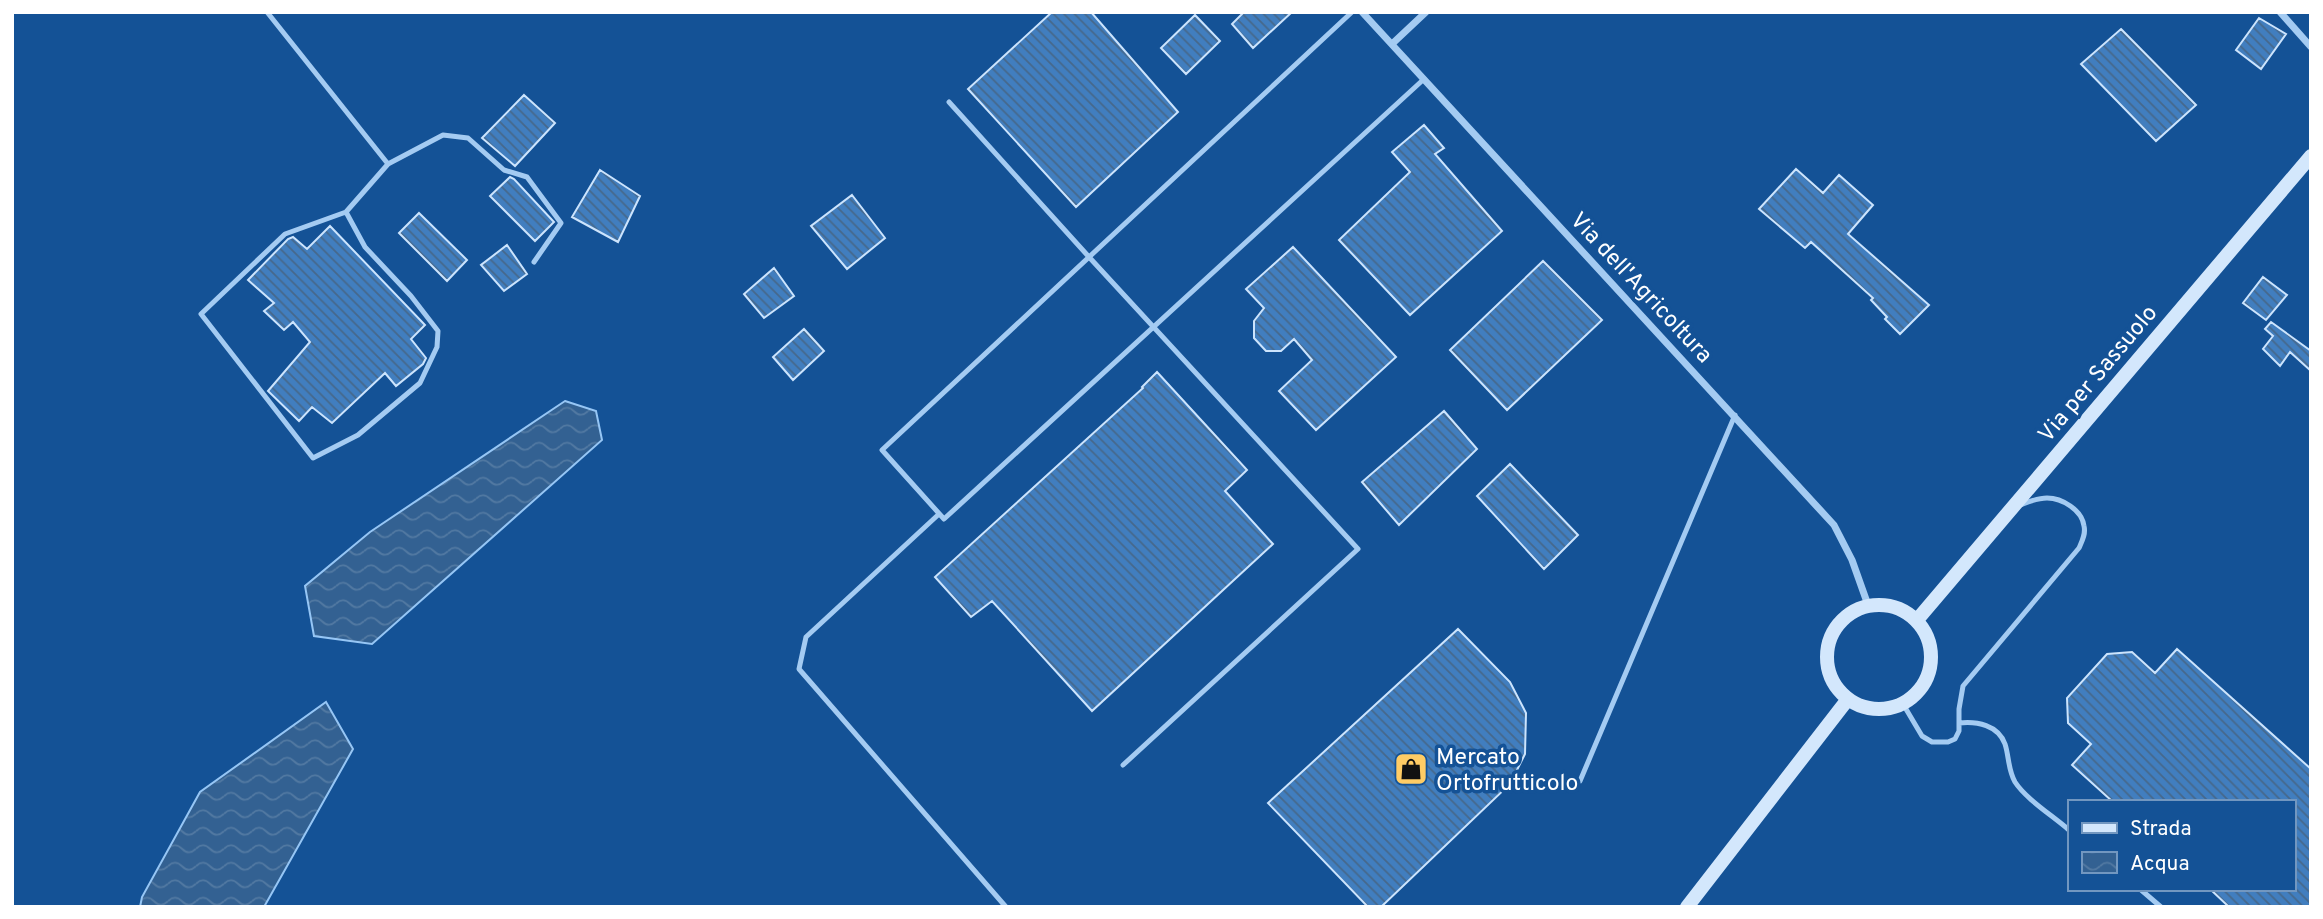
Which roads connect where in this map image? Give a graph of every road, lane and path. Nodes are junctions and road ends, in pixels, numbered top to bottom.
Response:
1 (267, 12) edge
2 (1352, 12) edge
3 (1362, 12) edge
4 (1426, 12) edge
5 (2280, 12) edge
6 (1392, 44) junction
7 (2311, 47) edge
8 (1424, 79) junction
9 (949, 102) dead end
10 (2311, 156) edge
11 (388, 164) junction
12 (346, 212) junction
13 (1089, 257) junction
14 (534, 262) dead end
15 (1153, 328) junction
16 (1735, 415) junction
17 (2012, 509) junction
18 (939, 514) junction
19 (1868, 605) junction
20 (1917, 620) junction
21 (1848, 699) junction
22 (1903, 704) junction
23 (1959, 723) junction
24 (1123, 765) dead end
25 (1580, 781) dead end
26 (2068, 829) edge
27 (2142, 891) edge
28 (1006, 907) edge
29 (1686, 907) edge
30 (2161, 907) edge

1 - 11 lane
2 - 13 lane
3 - 6 street, Via dell'Agricoltura
4 - 6 street
5 - 7 street
6 - 8 street, Via dell'Agricoltura
8 - 15 lane
8 - 16 street, Via dell'Agricoltura
9 - 13 lane
10 - 17 main road, Via per Sassuolo
11 - 12 lane
11 - 14 lane
12 - 12 lane
13 - 15 lane
13 - 18 lane
15 - 18 lane
15 - 24 lane
16 - 19 street, Via dell'Agricoltura
16 - 25 lane
17 - 20 main road, Via per Sassuolo
17 - 23 lane
18 - 28 lane
19 - 20 main road
19 - 21 main road
20 - 22 main road
21 - 22 main road
21 - 29 main road
22 - 23 lane
23 - 26 lane
27 - 30 lane

